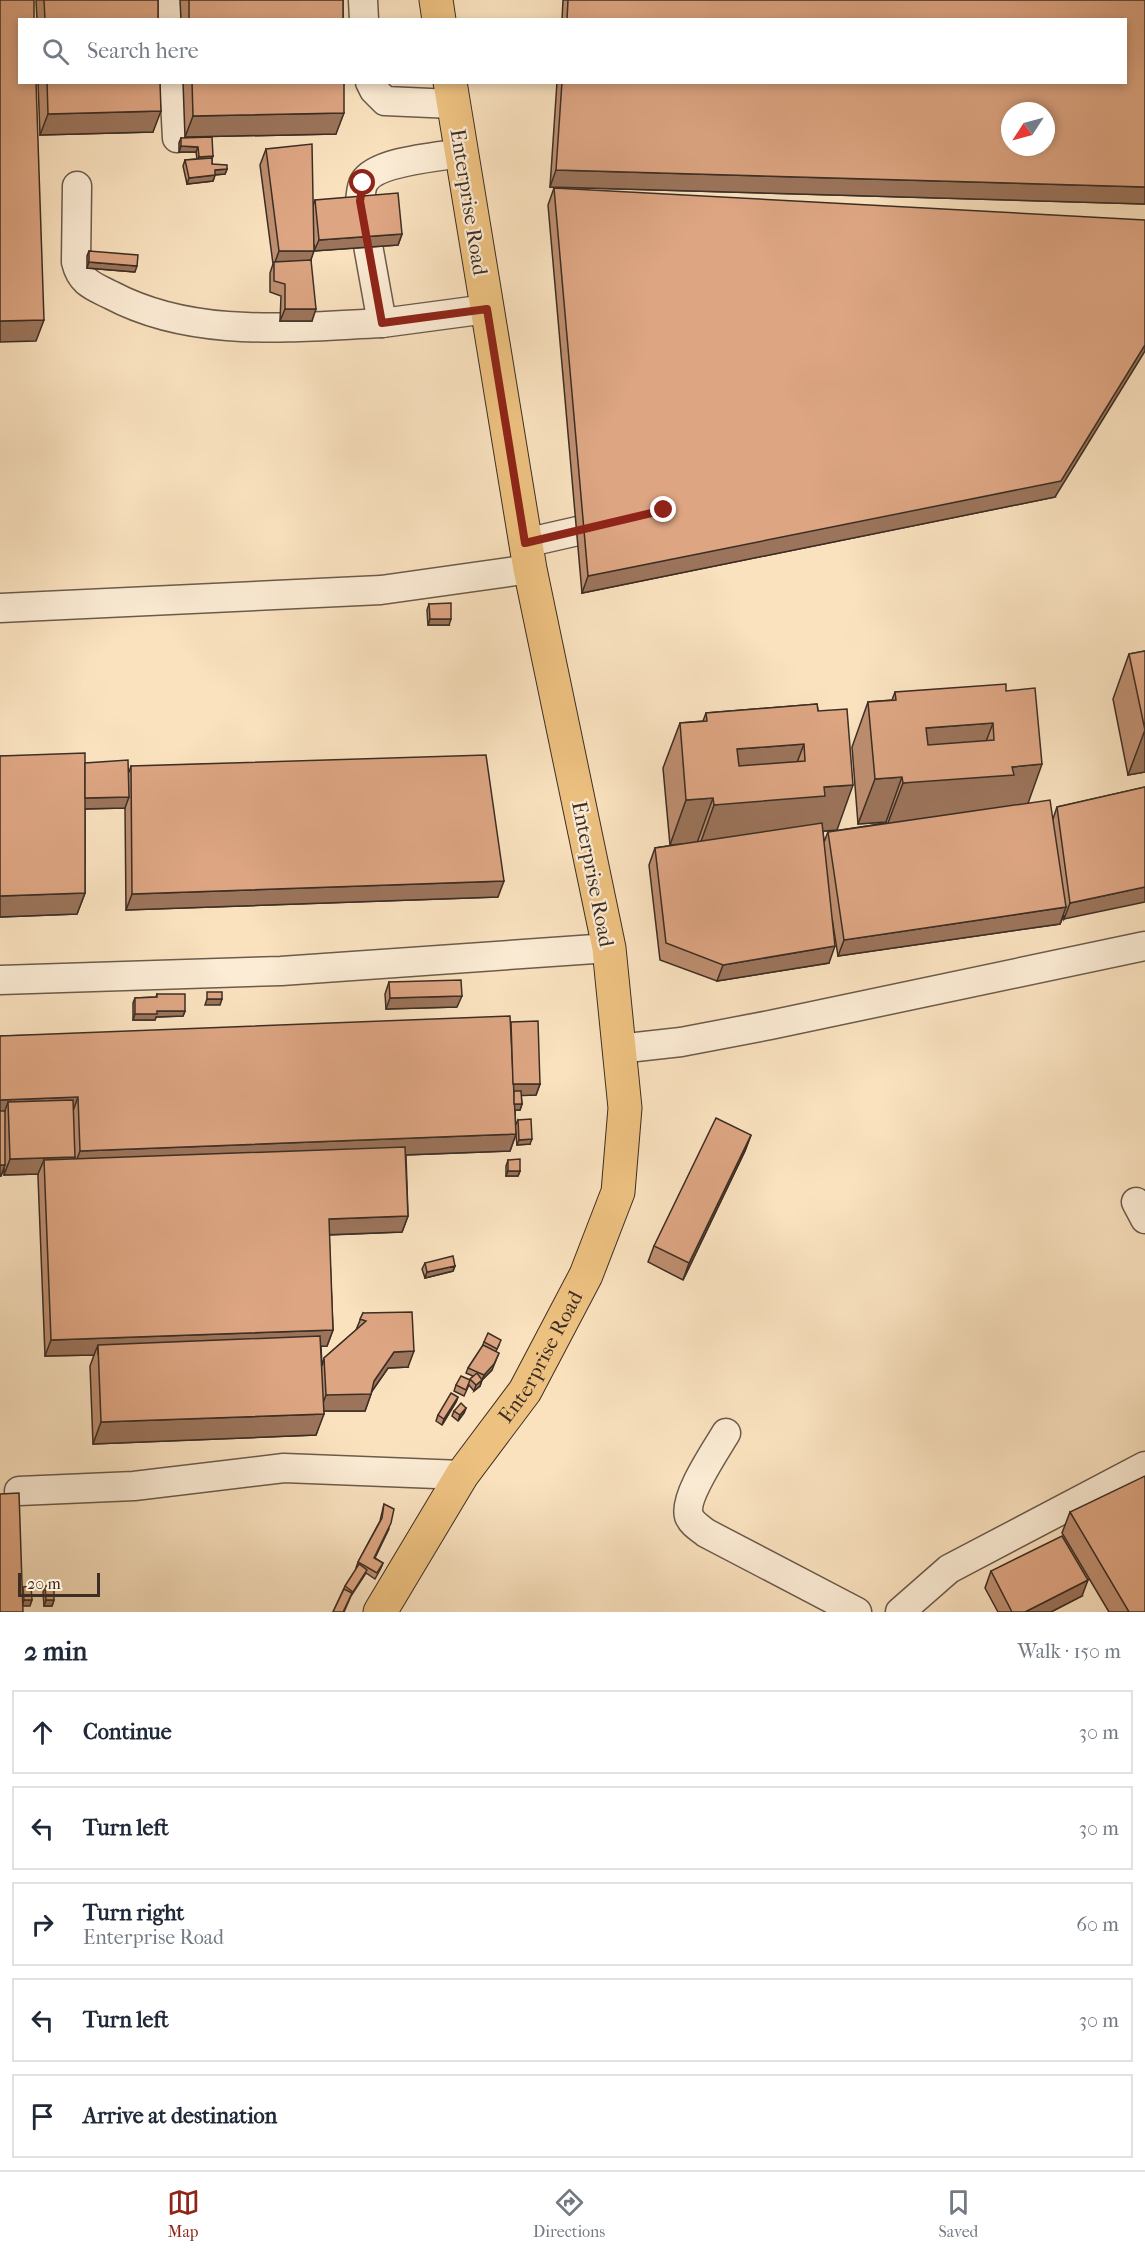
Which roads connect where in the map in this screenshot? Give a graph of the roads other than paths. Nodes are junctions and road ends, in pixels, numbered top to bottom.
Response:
1 (170, 0) edge
2 (363, 0) edge
3 (436, 0) edge
4 (171, 18) edge
5 (364, 18) edge
6 (439, 18) edge
7 (174, 84) edge
8 (371, 84) edge
9 (451, 93) edge
10 (177, 138) dead end
11 (461, 153) junction
12 (78, 186) dead end
13 (487, 309) junction
14 (382, 323) junction
15 (634, 518) edge
16 (528, 556) junction
17 (0, 608) edge
18 (1145, 946) edge
19 (609, 948) junction
20 (0, 980) edge
21 (618, 1049) junction
22 (726, 1433) dead end
23 (1145, 1466) edge
24 (462, 1475) junction
25 (18, 1491) edge
26 (380, 1612) edge
27 (857, 1612) edge
28 (901, 1612) edge

1 - 4 street
2 - 5 street
3 - 6 main road
7 - 10 street
8 - 9 street
9 - 11 main road, Enterprise Road
11 - 13 main road, Enterprise Road
11 - 14 street
12 - 14 street
13 - 14 street
13 - 16 main road, Enterprise Road
15 - 16 street
16 - 17 street
16 - 19 main road, Enterprise Road
18 - 21 street
19 - 20 street
19 - 21 main road, Enterprise Road
21 - 24 main road, Enterprise Road
22 - 27 street
23 - 28 street
24 - 25 street
24 - 26 main road, Enterprise Road

